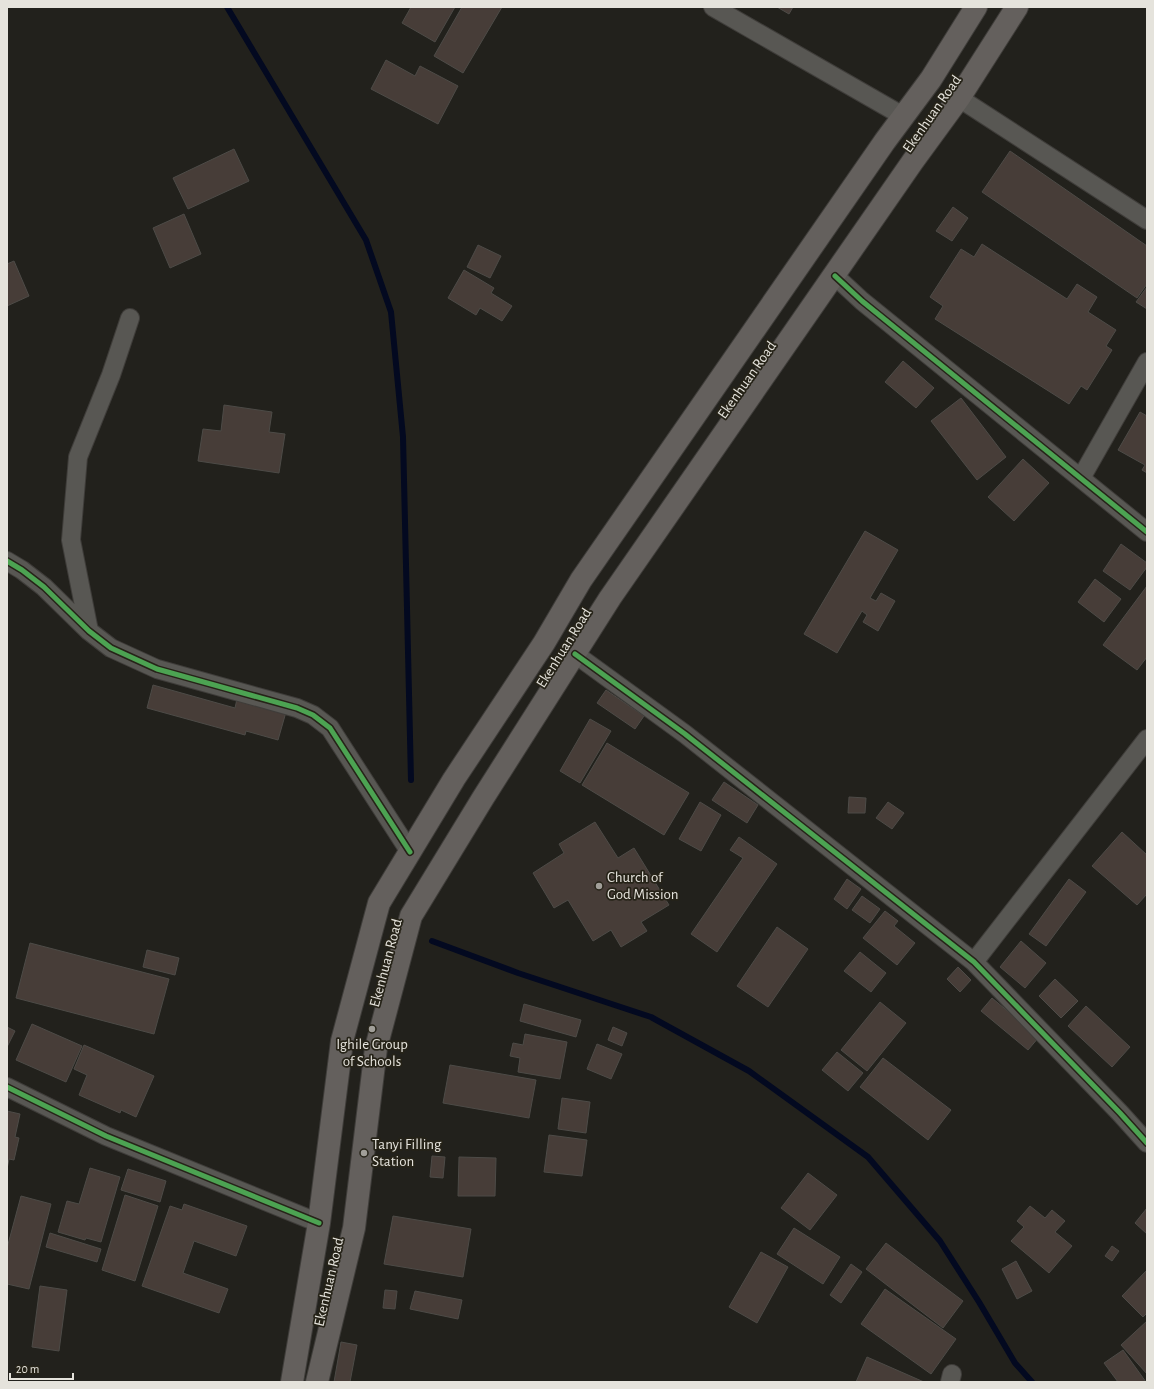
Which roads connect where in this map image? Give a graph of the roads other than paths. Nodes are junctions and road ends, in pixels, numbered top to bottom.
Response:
1 (713, 7) edge
2 (976, 7) edge
3 (1016, 7) edge
4 (959, 98) junction
5 (903, 116) junction
6 (1147, 220) edge
7 (835, 276) junction
8 (130, 318) dead end
9 (1147, 362) edge
10 (1080, 478) junction
11 (1147, 532) edge
12 (7, 561) edge
13 (89, 631) junction
14 (575, 654) junction
15 (1147, 739) edge
16 (410, 852) junction
17 (974, 962) junction
18 (7, 1087) edge
19 (1147, 1143) edge
20 (319, 1223) junction
21 (292, 1382) edge
22 (317, 1382) edge

1 - 5 street
2 - 5 main road, Ekenhuan Road
3 - 4 main road, Ekenhuan Road
4 - 6 street
4 - 7 main road, Ekenhuan Road
5 - 16 main road, Ekenhuan Road
7 - 10 street
7 - 14 main road, Ekenhuan Road
8 - 13 street
9 - 10 street
10 - 11 street
12 - 13 street
13 - 16 street
14 - 17 street
14 - 22 main road, Ekenhuan Road
15 - 17 street
16 - 20 main road, Ekenhuan Road
17 - 19 street
18 - 20 street
20 - 21 main road, Ekenhuan Road

